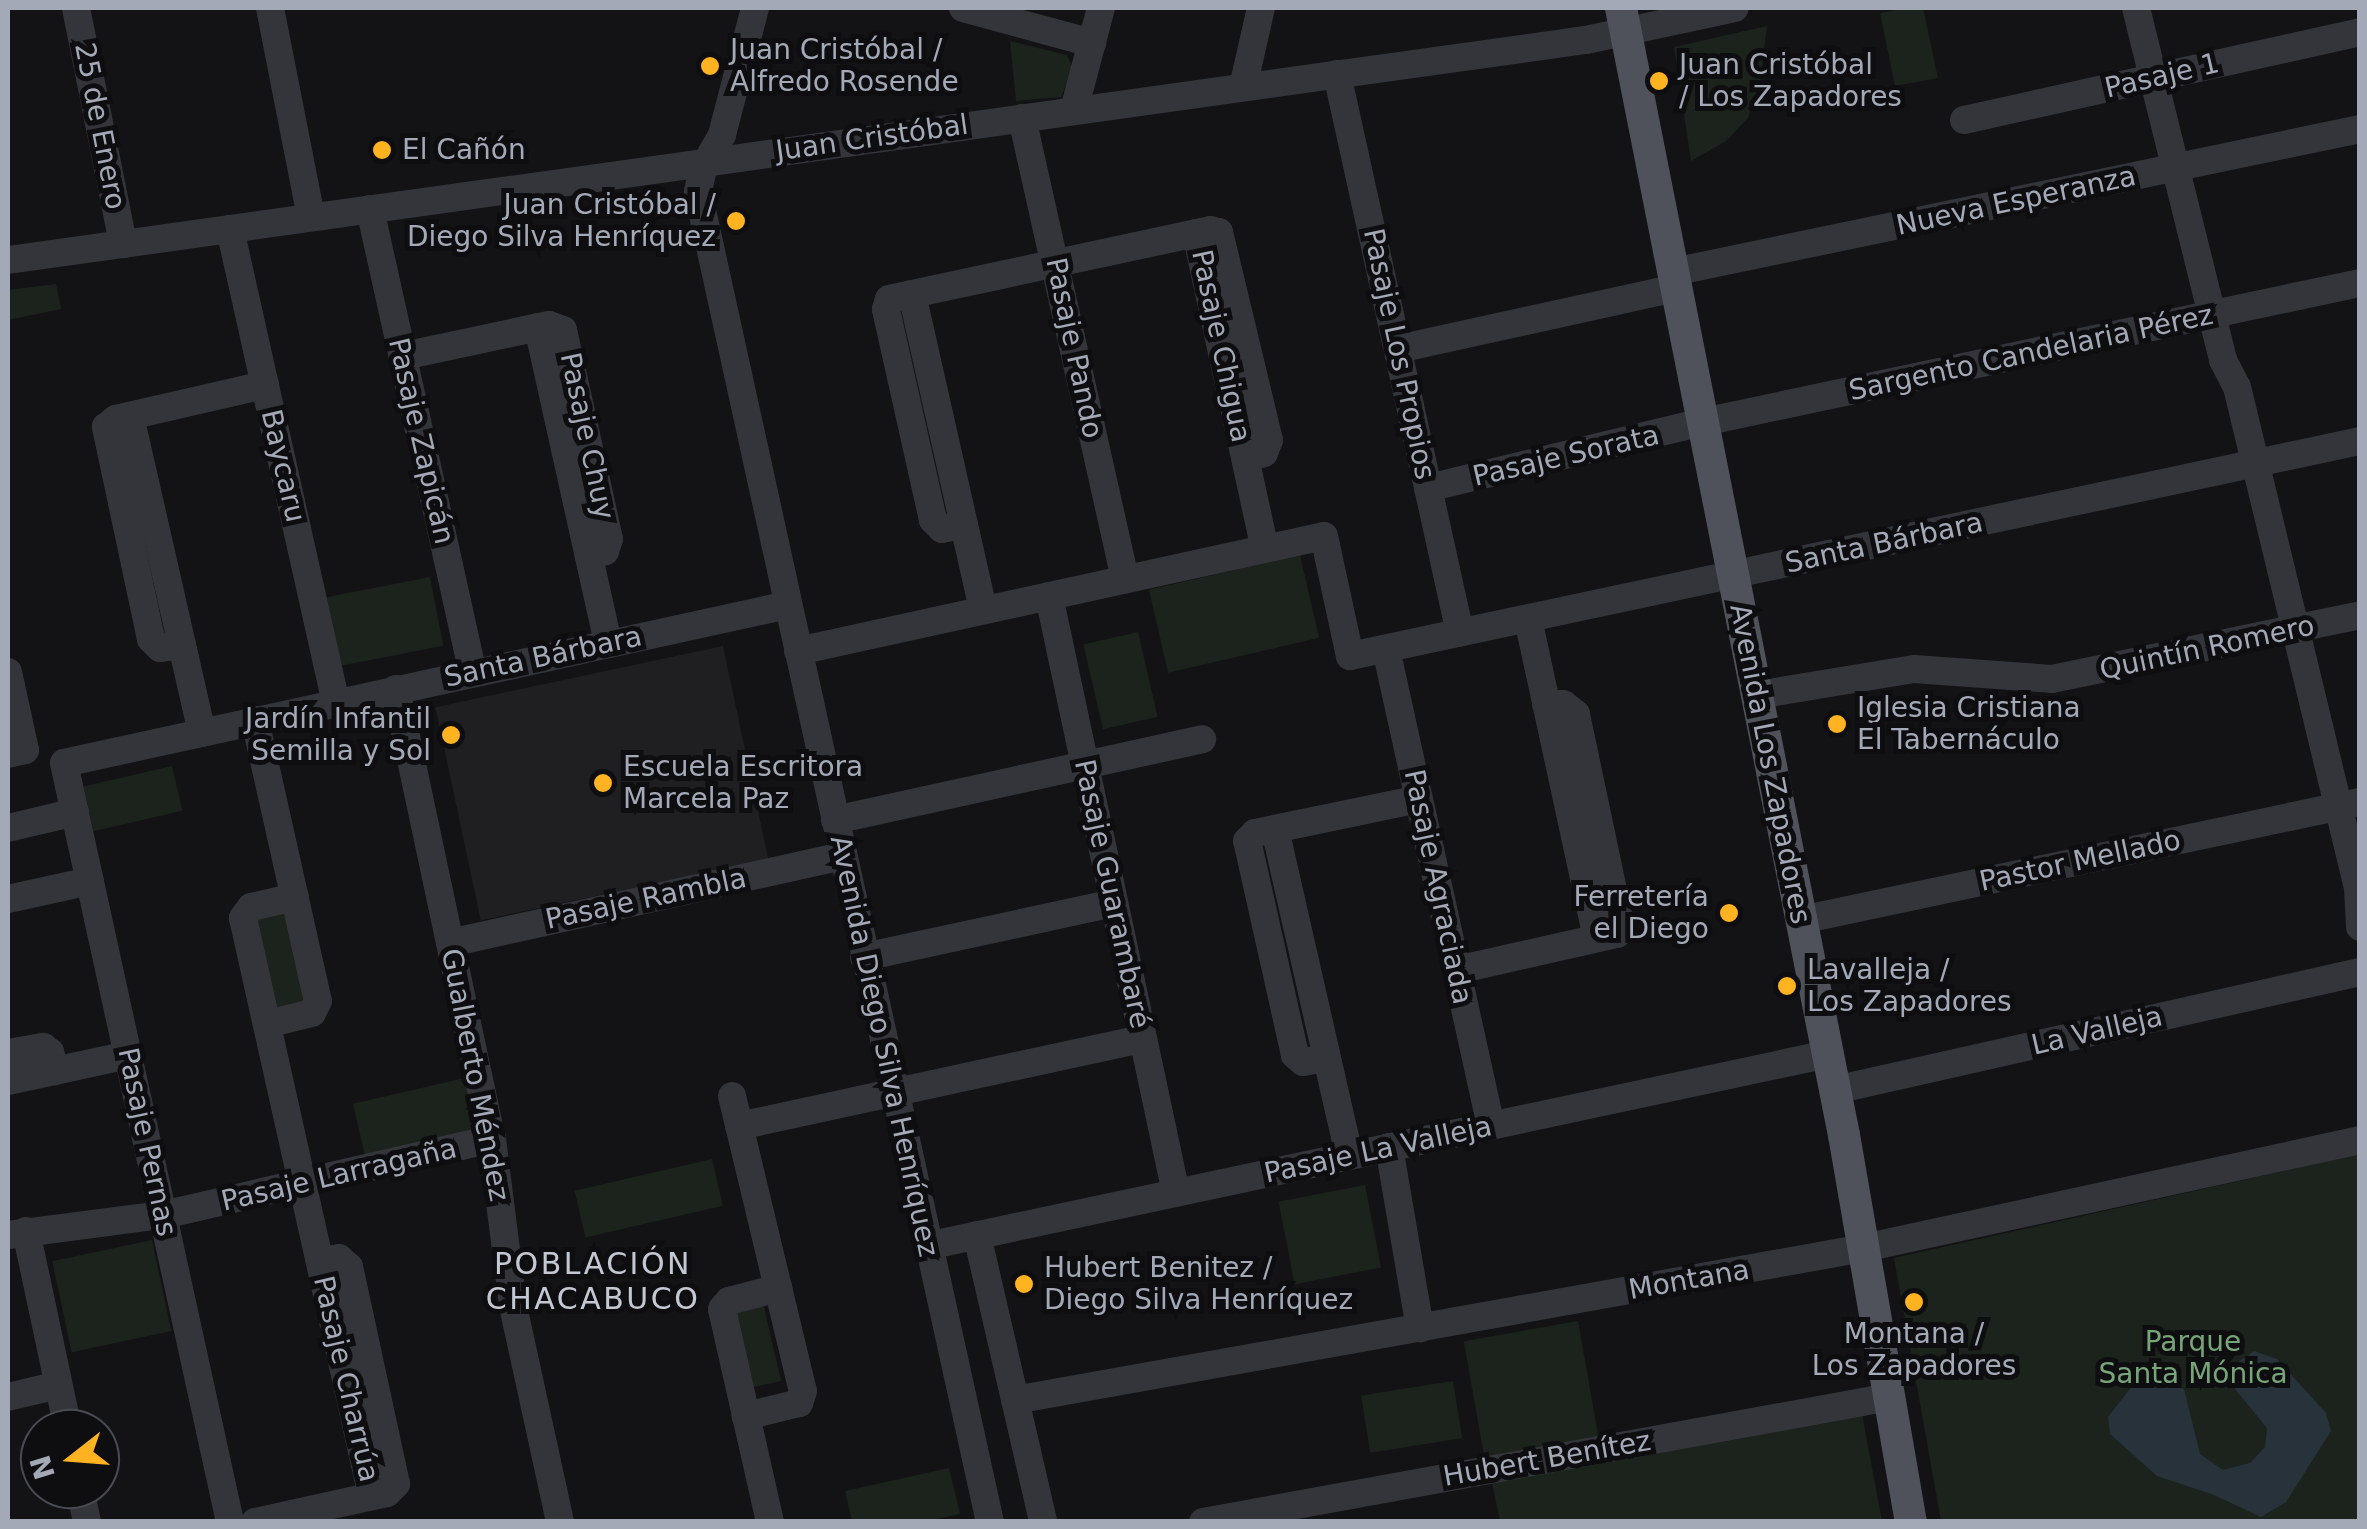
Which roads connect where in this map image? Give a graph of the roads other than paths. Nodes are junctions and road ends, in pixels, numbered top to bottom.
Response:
1 (76, 8) edge
2 (270, 8) edge
3 (755, 8) edge
4 (963, 8) edge
5 (1100, 8) edge
6 (1261, 8) edge
7 (1734, 8) edge
8 (2136, 8) edge
9 (1623, 20) edge
10 (2360, 32) edge
11 (1092, 43) junction
12 (1336, 74) junction
13 (2154, 78) junction
14 (1243, 87) junction
15 (1074, 110) junction
16 (1022, 118) junction
17 (1964, 120) dead end
18 (2360, 130) edge
19 (708, 161) junction
20 (2175, 168) junction
21 (370, 209) junction
22 (311, 218) junction
23 (230, 229) junction
24 (124, 244) junction
25 (8, 260) edge
26 (1055, 264) junction
27 (1674, 280) junction
28 (2360, 283) edge
29 (2212, 314) junction
30 (1398, 349) junction
31 (402, 356) junction
32 (265, 385) junction
33 (1703, 422) junction
34 (2360, 442) edge
35 (2247, 465) junction
36 (1428, 488) junction
37 (1265, 549) junction
38 (1733, 575) junction
39 (1125, 580) junction
40 (1049, 596) junction
41 (788, 605) junction
42 (983, 610) junction
43 (2360, 615) edge
44 (1528, 618) junction
45 (2287, 630) junction
46 (1460, 633) junction
47 (608, 644) junction
48 (1386, 649) junction
49 (798, 650) junction
50 (8, 672) edge
51 (473, 672) junction
52 (396, 689) junction
53 (1756, 694) junction
54 (336, 702) junction
55 (256, 720) junction
56 (202, 732) junction
57 (1202, 739) dead end
58 (16, 752) edge
59 (64, 763) joint
60 (1085, 764) junction
61 (1419, 799) junction
62 (2340, 806) edge
63 (75, 812) junction
64 (834, 820) junction
65 (8, 828) edge
66 (842, 856) junction
67 (90, 882) junction
68 (295, 897) junction
69 (8, 899) edge
70 (1114, 902) junction
71 (2358, 919) edge
72 (1801, 920) junction
73 (450, 943) junction
74 (864, 956) junction
75 (1456, 970) junction
76 (2360, 972) edge
77 (267, 1024) junction
78 (1144, 1039) junction
79 (8, 1053) edge
80 (1828, 1054) junction
81 (128, 1055) junction
82 (55, 1071) junction
83 (8, 1081) edge
84 (1835, 1090) junction
85 (894, 1093) junction
86 (732, 1096) dead end
87 (739, 1126) junction
88 (1491, 1126) junction
89 (492, 1140) junction
90 (2360, 1140) edge
91 (1389, 1148) junction
92 (1348, 1156) junction
93 (302, 1183) junction
94 (1176, 1193) junction
95 (163, 1215) junction
96 (17, 1233) edge
97 (977, 1235) junction
98 (928, 1246) junction
99 (1864, 1248) junction
100 (778, 1288) junction
101 (1420, 1328) junction
102 (58, 1385) junction
103 (1890, 1396) junction
104 (8, 1397) edge
105 (1015, 1400) junction
106 (63, 1409) edge
107 (746, 1416) junction
108 (1042, 1521) edge
109 (230, 1522) edge
110 (255, 1522) edge
111 (560, 1522) edge
112 (770, 1522) edge
113 (990, 1522) edge
114 (1204, 1522) edge
115 (1911, 1522) edge

1 - 24 street, 25 de Enero
2 - 22 street
3 - 19 street, Avenida Diego Silva Henríquez
4 - 11 street
5 - 11 street
6 - 14 street
7 - 9 street, Juan Cristóbal
8 - 13 street
9 - 12 street, Juan Cristóbal
9 - 27 main road, Avenida Los Zapadores
10 - 13 street, Pasaje 1
11 - 15 street
12 - 14 street, Juan Cristóbal
12 - 30 street, Pasaje Los Propios
13 - 17 street, Pasaje 1
13 - 20 street
14 - 15 street, Juan Cristóbal
15 - 16 street, Juan Cristóbal
16 - 19 street, Juan Cristóbal
16 - 26 street, Pasaje Pando
18 - 20 street, Nueva Esperanza
19 - 21 street, Juan Cristóbal
19 - 41 street, Avenida Diego Silva Henríquez
20 - 27 street, Nueva Esperanza
20 - 29 street
21 - 22 street, Juan Cristóbal
21 - 31 street, Pasaje Zapicán
22 - 23 street, Juan Cristóbal
23 - 24 street, Juan Cristóbal
23 - 32 street, Baycaru
24 - 25 street, Juan Cristóbal
26 - 37 street, Pasaje Chigua
26 - 39 street, Pasaje Pando
26 - 42 street
27 - 30 street, Nueva Esperanza
27 - 33 main road, Avenida Los Zapadores
28 - 29 street, Sargento Candelaria Pérez
29 - 33 street, Sargento Candelaria Pérez
29 - 35 street
30 - 36 street, Pasaje Los Propios
31 - 47 street, Pasaje Chuy
31 - 51 street, Pasaje Zapicán
32 - 54 street, Baycaru
32 - 56 street
33 - 36 street, Pasaje Sorata
33 - 38 main road, Avenida Los Zapadores
34 - 35 street, Santa Bárbara
35 - 38 street, Santa Bárbara
35 - 45 street
36 - 46 street, Pasaje Los Propios
37 - 39 street
37 - 48 street, Santa Bárbara
38 - 44 street, Santa Bárbara
38 - 53 main road, Avenida Los Zapadores
39 - 40 street
40 - 42 street
40 - 60 street, Pasaje Guarambaré
41 - 47 street, Santa Bárbara
41 - 49 street, Avenida Diego Silva Henríquez
42 - 49 street
43 - 45 street, Quintín Romero
44 - 46 street, Santa Bárbara
44 - 75 street
45 - 53 street, Quintín Romero
45 - 62 street
46 - 48 street, Santa Bárbara
47 - 51 street, Santa Bárbara
48 - 61 street, Pasaje Agraciada
49 - 64 street, Avenida Diego Silva Henríquez
50 - 58 street
51 - 52 street, Santa Bárbara
52 - 54 street, Santa Bárbara
52 - 73 street, Gualberto Méndez
53 - 72 main road, Avenida Los Zapadores
54 - 55 street, Santa Bárbara
55 - 56 street, Santa Bárbara
55 - 68 street
56 - 59 street, Santa Bárbara
57 - 60 street
59 - 63 street, Pasaje Pernas
60 - 64 street
60 - 70 street, Pasaje Guarambaré
61 - 75 street, Pasaje Agraciada
61 - 92 street
62 - 71 street
62 - 72 street, Pastor Mellado
63 - 65 street
63 - 67 street, Pasaje Pernas
64 - 66 street, Avenida Diego Silva Henríquez
66 - 73 street, Pasaje Rambla
66 - 74 street, Avenida Diego Silva Henríquez
67 - 69 street
67 - 81 street, Pasaje Pernas
68 - 77 street
68 - 77 street, Pasaje Charrúa
70 - 74 street
70 - 78 street, Pasaje Guarambaré
72 - 80 main road, Avenida Los Zapadores
73 - 89 street, Gualberto Méndez
74 - 85 street, Avenida Diego Silva Henríquez
75 - 88 street, Pasaje Agraciada
76 - 84 street, La Valleja
77 - 93 street, Pasaje Charrúa
78 - 85 street
78 - 94 street, Pasaje Guarambaré
79 - 82 street
80 - 84 main road, Avenida Los Zapadores
80 - 88 street, Pasaje La Valleja
81 - 82 street
81 - 95 street, Pasaje Pernas
82 - 83 street
84 - 99 main road, Avenida Los Zapadores
85 - 87 street
85 - 98 street, Avenida Diego Silva Henríquez
86 - 87 street
87 - 100 street
88 - 91 street, Pasaje La Valleja
89 - 93 street, Pasaje Larragaña
89 - 111 street, Gualberto Méndez
90 - 99 street, Montana
91 - 92 street, Pasaje La Valleja
91 - 101 street
92 - 94 street, Pasaje La Valleja
93 - 95 street, Pasaje Larragaña
93 - 110 street, Pasaje Charrúa
94 - 97 street, Pasaje La Valleja
95 - 96 street, Pasaje Larragaña
95 - 109 street, Pasaje Pernas
96 - 102 street
97 - 98 street, Pasaje La Valleja
97 - 105 street, Avenida Diego Silva Henríquez
98 - 113 street, Avenida Diego Silva Henríquez
99 - 101 street, Montana
99 - 103 main road, Avenida Los Zapadores
100 - 107 street
100 - 107 street
101 - 105 street, Montana
102 - 104 street
102 - 106 street
103 - 114 street, Hubert Benítez
103 - 115 main road, Avenida Los Zapadores
105 - 108 street, Avenida Diego Silva Henríquez
107 - 112 street

